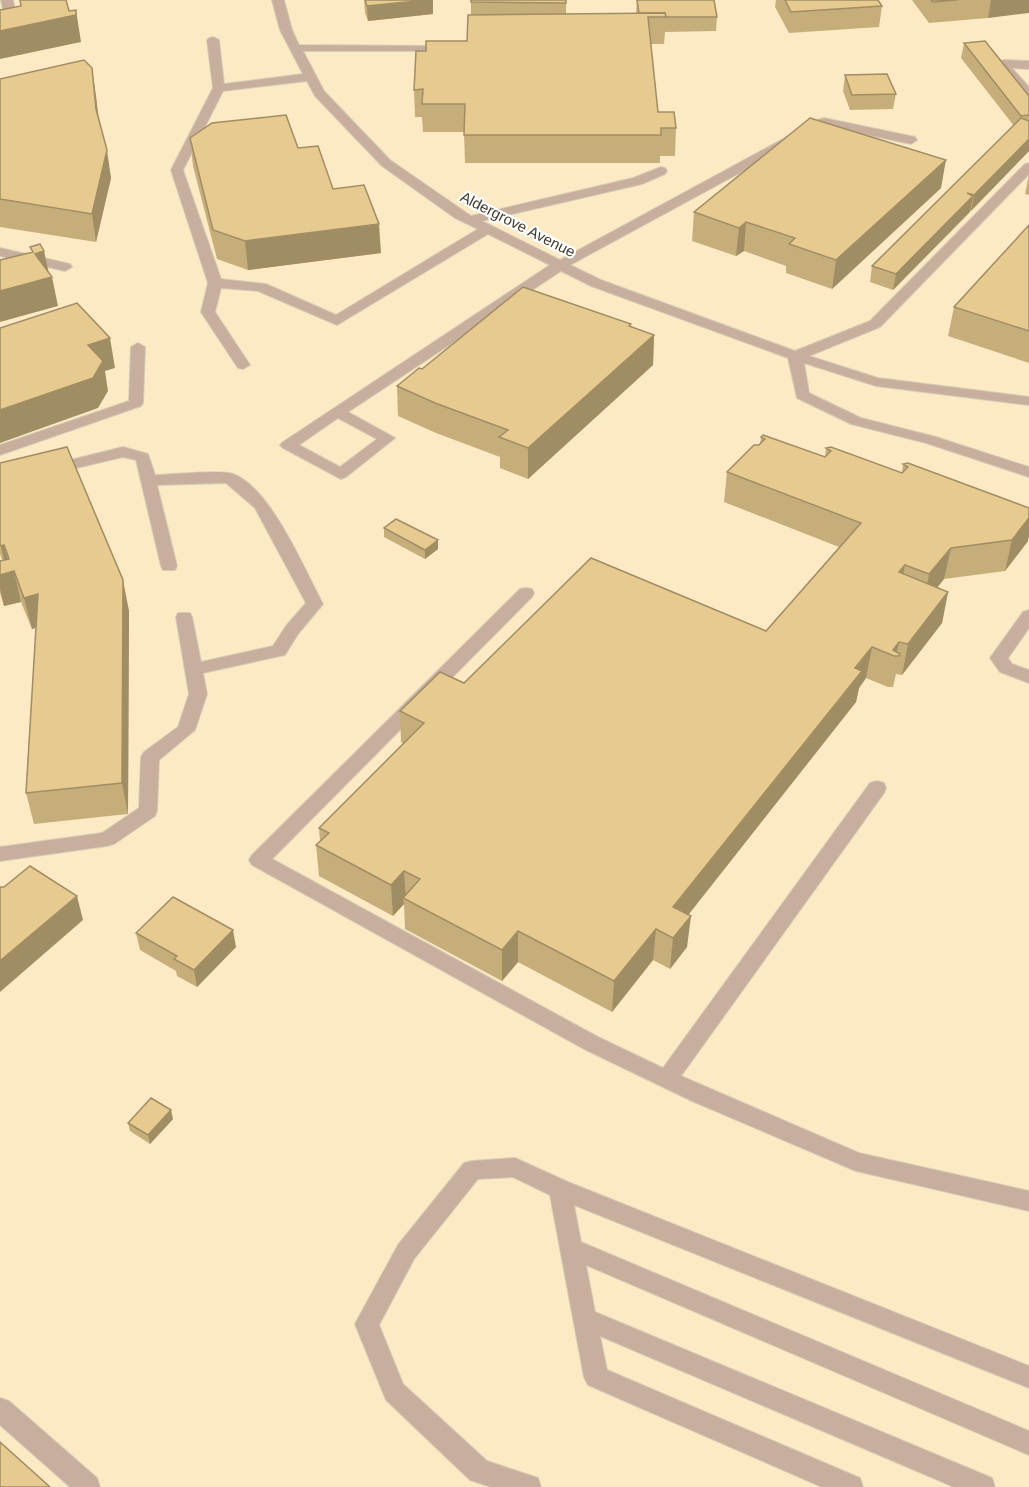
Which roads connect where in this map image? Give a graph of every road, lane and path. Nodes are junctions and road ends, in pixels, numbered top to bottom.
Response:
1 (7, 0) edge
2 (278, 0) edge
3 (0, 33) edge
4 (213, 40) dead end
5 (296, 48) junction
6 (437, 48) edge
7 (1029, 65) edge
8 (311, 77) junction
9 (219, 88) junction
10 (1029, 95) edge
11 (911, 140) dead end
12 (1029, 167) edge
13 (661, 171) dead end
14 (469, 220) junction
15 (487, 229) junction
16 (0, 252) edge
17 (560, 265) junction
18 (65, 267) dead end
19 (215, 283) junction
20 (138, 347) dead end
21 (795, 356) junction
22 (243, 365) dead end
23 (1029, 401) edge
24 (337, 412) junction
25 (0, 450) edge
26 (1029, 472) edge
27 (33, 474) edge
28 (148, 480) junction
29 (169, 566) dead end
30 (526, 593) dead end
31 (1029, 616) edge
32 (184, 617) dead end
33 (194, 669) junction
34 (1029, 677) edge
35 (877, 788) dead end
36 (0, 854) edge
37 (667, 1079) junction
38 (560, 1189) junction
39 (1029, 1201) edge
40 (571, 1248) junction
41 (585, 1319) junction
42 (1029, 1377) edge
43 (0, 1409) edge
44 (1029, 1443) edge
45 (88, 1487) edge
46 (529, 1487) edge
47 (851, 1487) edge
48 (983, 1487) edge

1 - 3 street
2 - 5 street, Aldergrove Avenue
4 - 9 street
5 - 6 street
5 - 8 street, Aldergrove Avenue
7 - 10 street
8 - 9 street
8 - 14 street, Aldergrove Avenue
9 - 19 street
11 - 17 street
12 - 21 street
13 - 14 street
14 - 15 street, Aldergrove Avenue
15 - 17 street, Aldergrove Avenue
15 - 19 street
16 - 18 street
17 - 21 street, Aldergrove Avenue
17 - 24 street
19 - 22 street
20 - 25 street
21 - 23 street, Aldergrove Avenue
21 - 26 street
24 - 24 street
27 - 28 street
28 - 29 street
28 - 33 street
30 - 37 street
31 - 34 street
32 - 33 street
33 - 36 street
35 - 37 street
37 - 39 street
38 - 40 street
38 - 42 street
38 - 46 street
40 - 41 street
40 - 44 street
41 - 47 street
41 - 48 street
43 - 45 street

